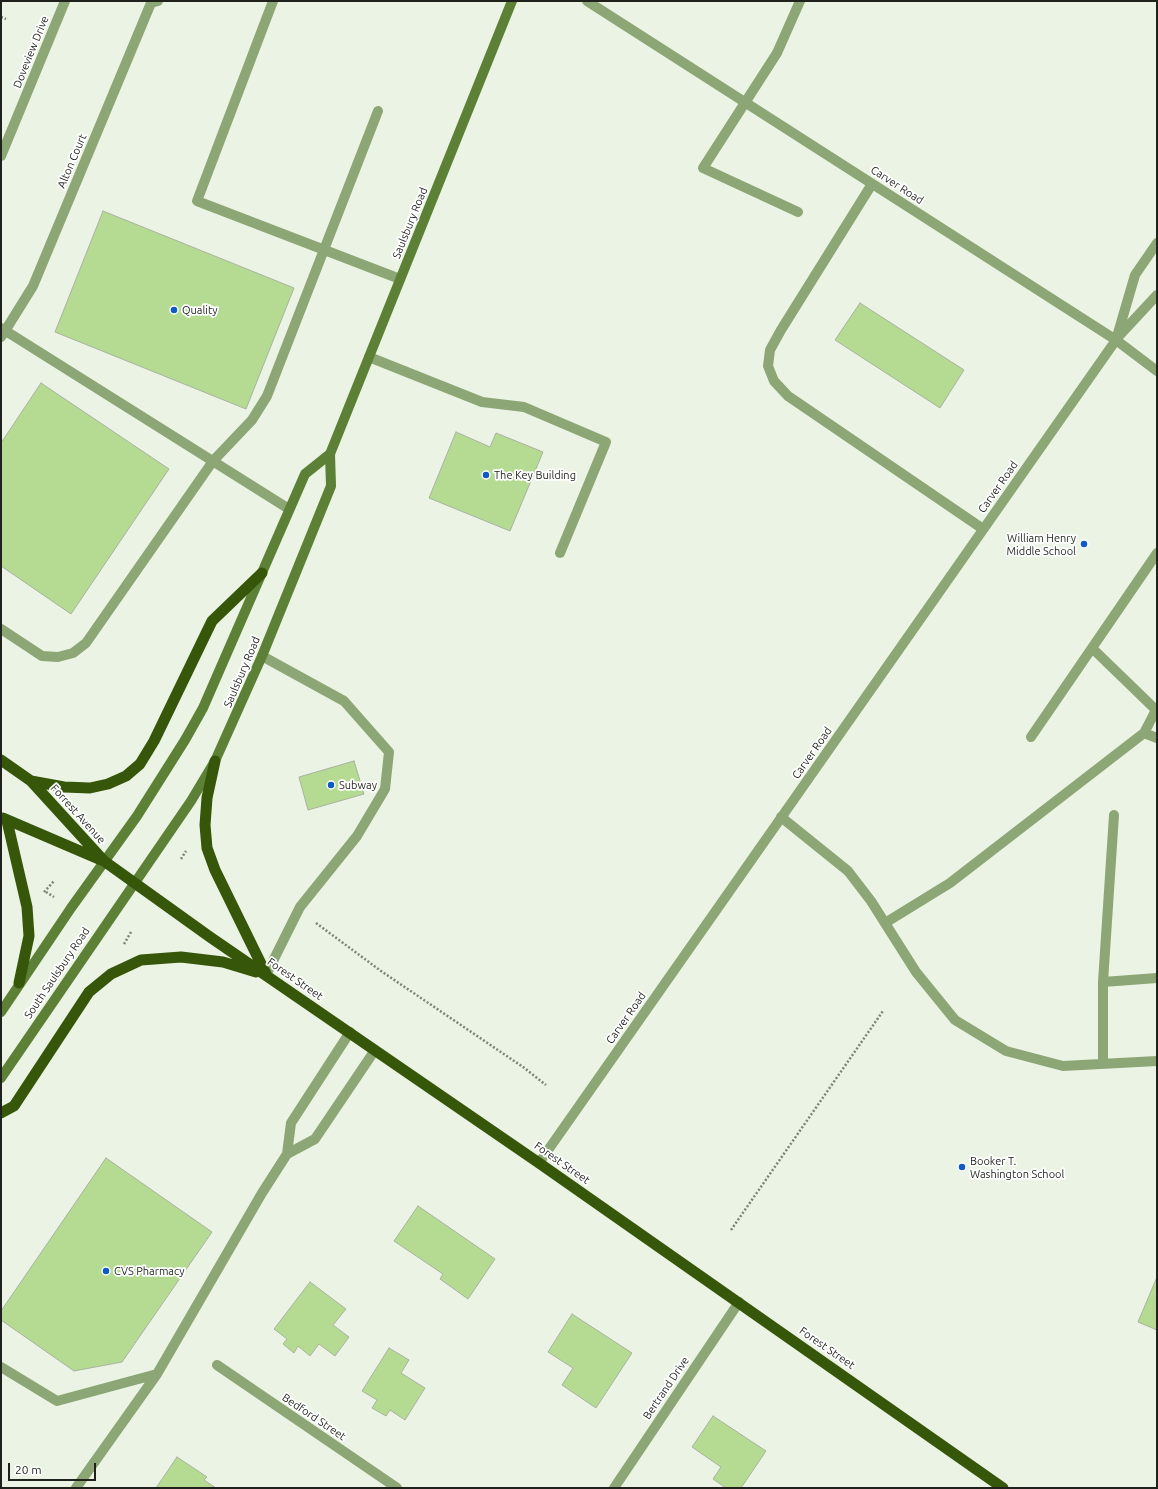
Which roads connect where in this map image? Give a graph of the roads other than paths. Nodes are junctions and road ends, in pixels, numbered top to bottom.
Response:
1 (65, 1) edge
2 (273, 1) edge
3 (512, 1) edge
4 (587, 1) edge
5 (800, 1) edge
6 (151, 2) edge
7 (745, 102) junction
8 (378, 111) dead end
9 (1, 156) edge
10 (872, 184) junction
11 (798, 212) dead end
12 (1157, 243) edge
13 (325, 249) junction
14 (400, 279) junction
15 (1157, 295) edge
16 (2, 332) edge
17 (1116, 340) junction
18 (368, 357) junction
19 (1157, 371) edge
20 (330, 454) junction
21 (213, 462) junction
22 (288, 509) junction
23 (983, 529) junction
24 (560, 553) dead end
25 (1157, 553) edge
26 (262, 573) junction
27 (1, 629) edge
28 (1092, 648) junction
29 (262, 656) junction
30 (1157, 710) edge
31 (1144, 732) junction
32 (1031, 737) dead end
33 (1157, 738) edge
34 (1, 760) edge
35 (215, 761) junction
36 (31, 781) junction
37 (1114, 815) dead end
38 (781, 817) junction
39 (4, 819) edge
40 (104, 861) junction
41 (134, 883) junction
42 (885, 923) junction
43 (266, 975) junction
44 (1157, 978) edge
45 (1103, 982) junction
46 (19, 984) junction
47 (1, 1012) edge
48 (350, 1032) junction
49 (375, 1050) junction
50 (1157, 1061) edge
51 (1103, 1064) junction
52 (1, 1078) edge
53 (1, 1113) edge
54 (287, 1154) junction
55 (539, 1163) junction
56 (739, 1302) junction
57 (217, 1365) dead end
58 (1, 1367) edge
59 (157, 1374) junction
60 (76, 1488) edge
61 (397, 1488) edge
62 (614, 1488) edge
63 (1003, 1488) edge

1 - 9 street, Doveview Drive
2 - 13 street
3 - 14 main road, Saulsbury Road
4 - 7 street, Carver Road
5 - 7 street
6 - 16 street, Alton Court
7 - 10 street, Carver Road
7 - 11 street
8 - 13 street
10 - 17 street, Carver Road
10 - 23 street
12 - 17 street
13 - 14 street
13 - 21 street
14 - 18 main road, Saulsbury Road
15 - 17 street
16 - 21 street
17 - 19 street
17 - 23 street, Carver Road
18 - 20 main road, Saulsbury Road
18 - 24 street
20 - 22 main road, Saulsbury Road
20 - 29 main road, Saulsbury Road
21 - 22 street
21 - 27 street
22 - 26 main road, Saulsbury Road
23 - 38 street, Carver Road
25 - 28 street
26 - 36 highway
26 - 40 main road, Saulsbury Road
28 - 30 street
28 - 32 street
29 - 35 main road, Saulsbury Road
29 - 43 street
30 - 31 street
31 - 33 street
31 - 42 street
34 - 36 highway, Forrest Avenue
35 - 41 main road, Saulsbury Road
35 - 43 highway
36 - 40 highway, Forrest Avenue
37 - 45 street
38 - 42 street
38 - 55 street, Carver Road
39 - 40 highway, Forrest Avenue
39 - 46 highway
40 - 41 highway, Forest Street
40 - 46 main road
41 - 43 highway, Forest Street
41 - 52 main road, South Saulsbury Road
42 - 51 street
43 - 48 highway, Forest Street
43 - 53 highway
44 - 45 street
45 - 51 street
46 - 47 main road
48 - 49 highway, Forest Street
48 - 54 street
49 - 54 street
49 - 55 highway, Forest Street
50 - 51 street
54 - 59 street
55 - 56 highway, Forest Street
56 - 62 street, Bertrand Drive
56 - 63 highway, Forest Street
57 - 61 street, Bedford Street
58 - 59 street
59 - 60 street

